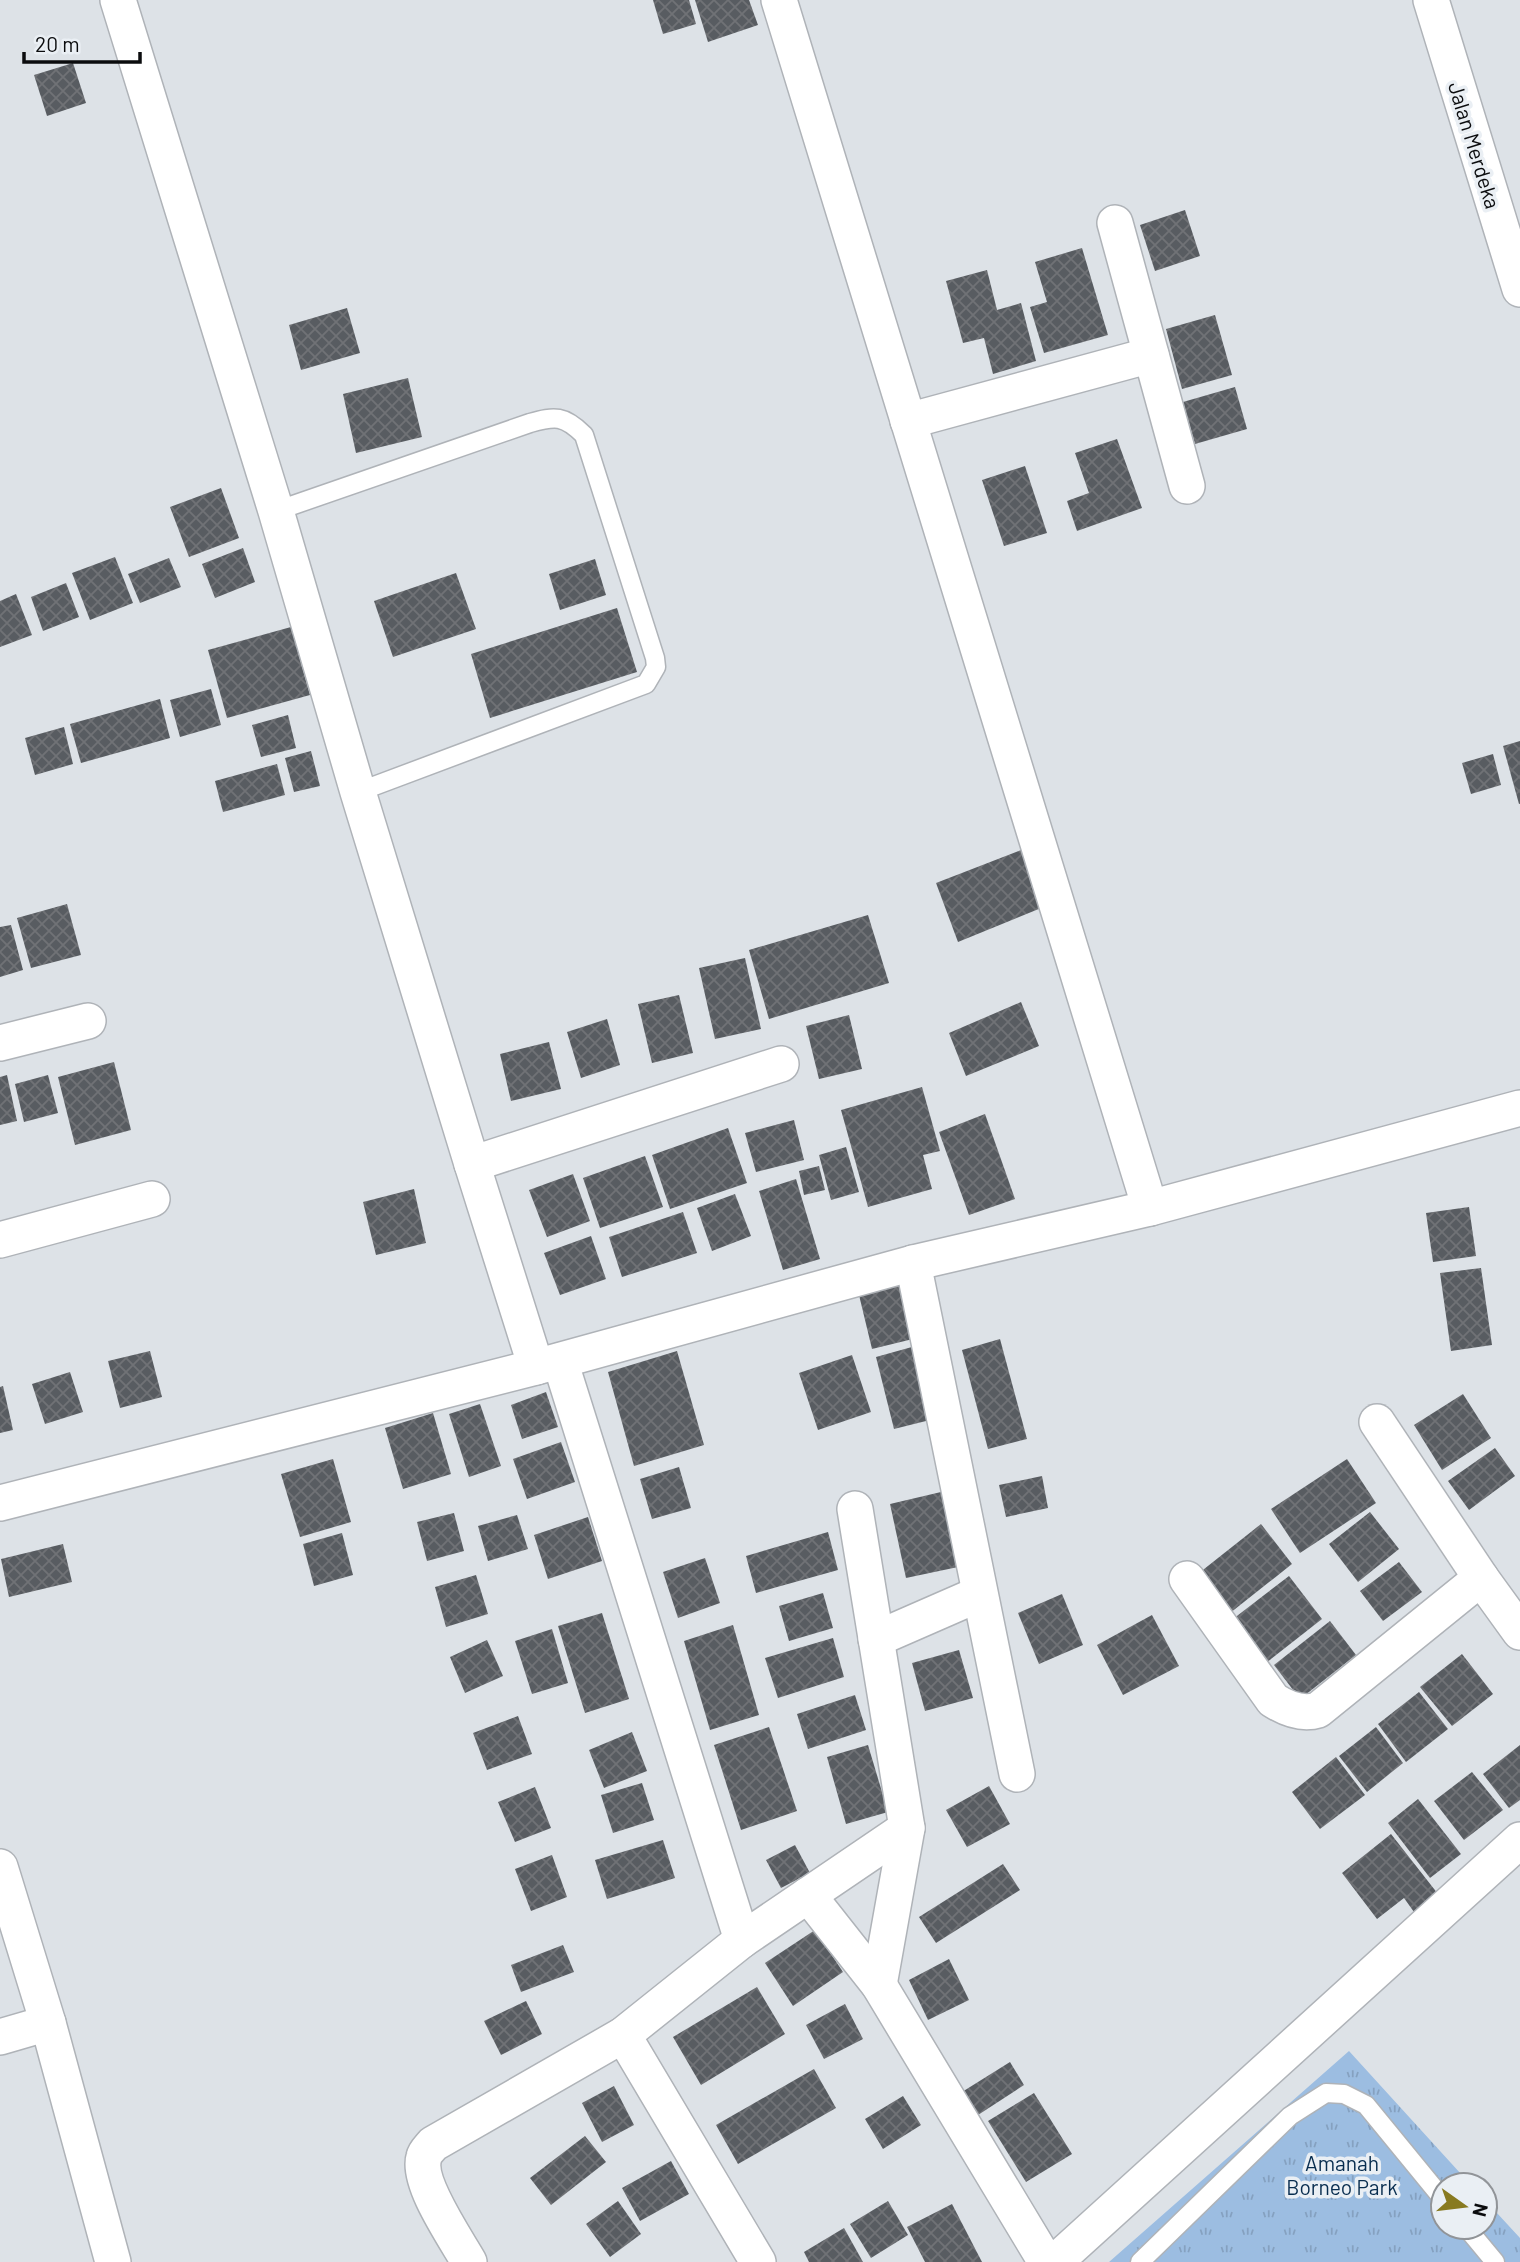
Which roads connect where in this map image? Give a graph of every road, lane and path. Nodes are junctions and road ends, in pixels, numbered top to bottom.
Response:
1 (118, 0) edge
2 (779, 0) edge
3 (1431, 0) edge
4 (1115, 223) dead end
5 (1520, 289) edge
6 (1151, 355) junction
7 (908, 421) junction
8 (1187, 486) dead end
9 (276, 511) junction
10 (358, 792) junction
11 (88, 1021) dead end
12 (0, 1043) edge
13 (781, 1064) dead end
14 (1520, 1108) edge
15 (472, 1164) junction
16 (152, 1199) dead end
17 (1150, 1208) junction
18 (0, 1240) edge
19 (913, 1263) junction
20 (548, 1364) junction
21 (1377, 1422) dead end
22 (0, 1503) edge
23 (855, 1509) dead end
24 (1481, 1578) junction
25 (1187, 1579) dead end
26 (979, 1594) junction
27 (1520, 1632) edge
28 (876, 1639) junction
29 (1017, 1774) dead end
30 (907, 1828) junction
31 (1520, 1840) edge
32 (0, 1867) edge
33 (808, 1895) junction
34 (742, 1940) junction
35 (879, 1985) junction
36 (48, 2023) junction
37 (622, 2035) junction
38 (0, 2037) edge
39 (1429, 2182) edge
40 (1478, 2241) edge
41 (113, 2262) edge
42 (469, 2262) edge
43 (758, 2262) edge
44 (1046, 2262) edge
45 (1055, 2262) edge
46 (1140, 2262) edge
47 (1495, 2262) edge

1 - 9 street
2 - 7 street
3 - 5 street, Jalan Merdeka
4 - 6 street
6 - 7 street
6 - 8 street
7 - 17 street
9 - 10 street
9 - 10 lane
10 - 15 street
11 - 12 street
13 - 15 street
14 - 17 street
15 - 20 street
16 - 18 street
17 - 19 street
19 - 20 street
19 - 26 street
20 - 22 street
20 - 34 street
21 - 24 street
23 - 28 street
24 - 25 street
24 - 27 street
26 - 28 street
26 - 29 street
28 - 30 street
30 - 33 street
30 - 35 street
31 - 45 street
32 - 36 street
33 - 34 street
33 - 35 street
34 - 37 street
35 - 44 street
36 - 38 street
36 - 41 street
37 - 42 street
37 - 43 street
39 - 46 lane
40 - 47 lane

